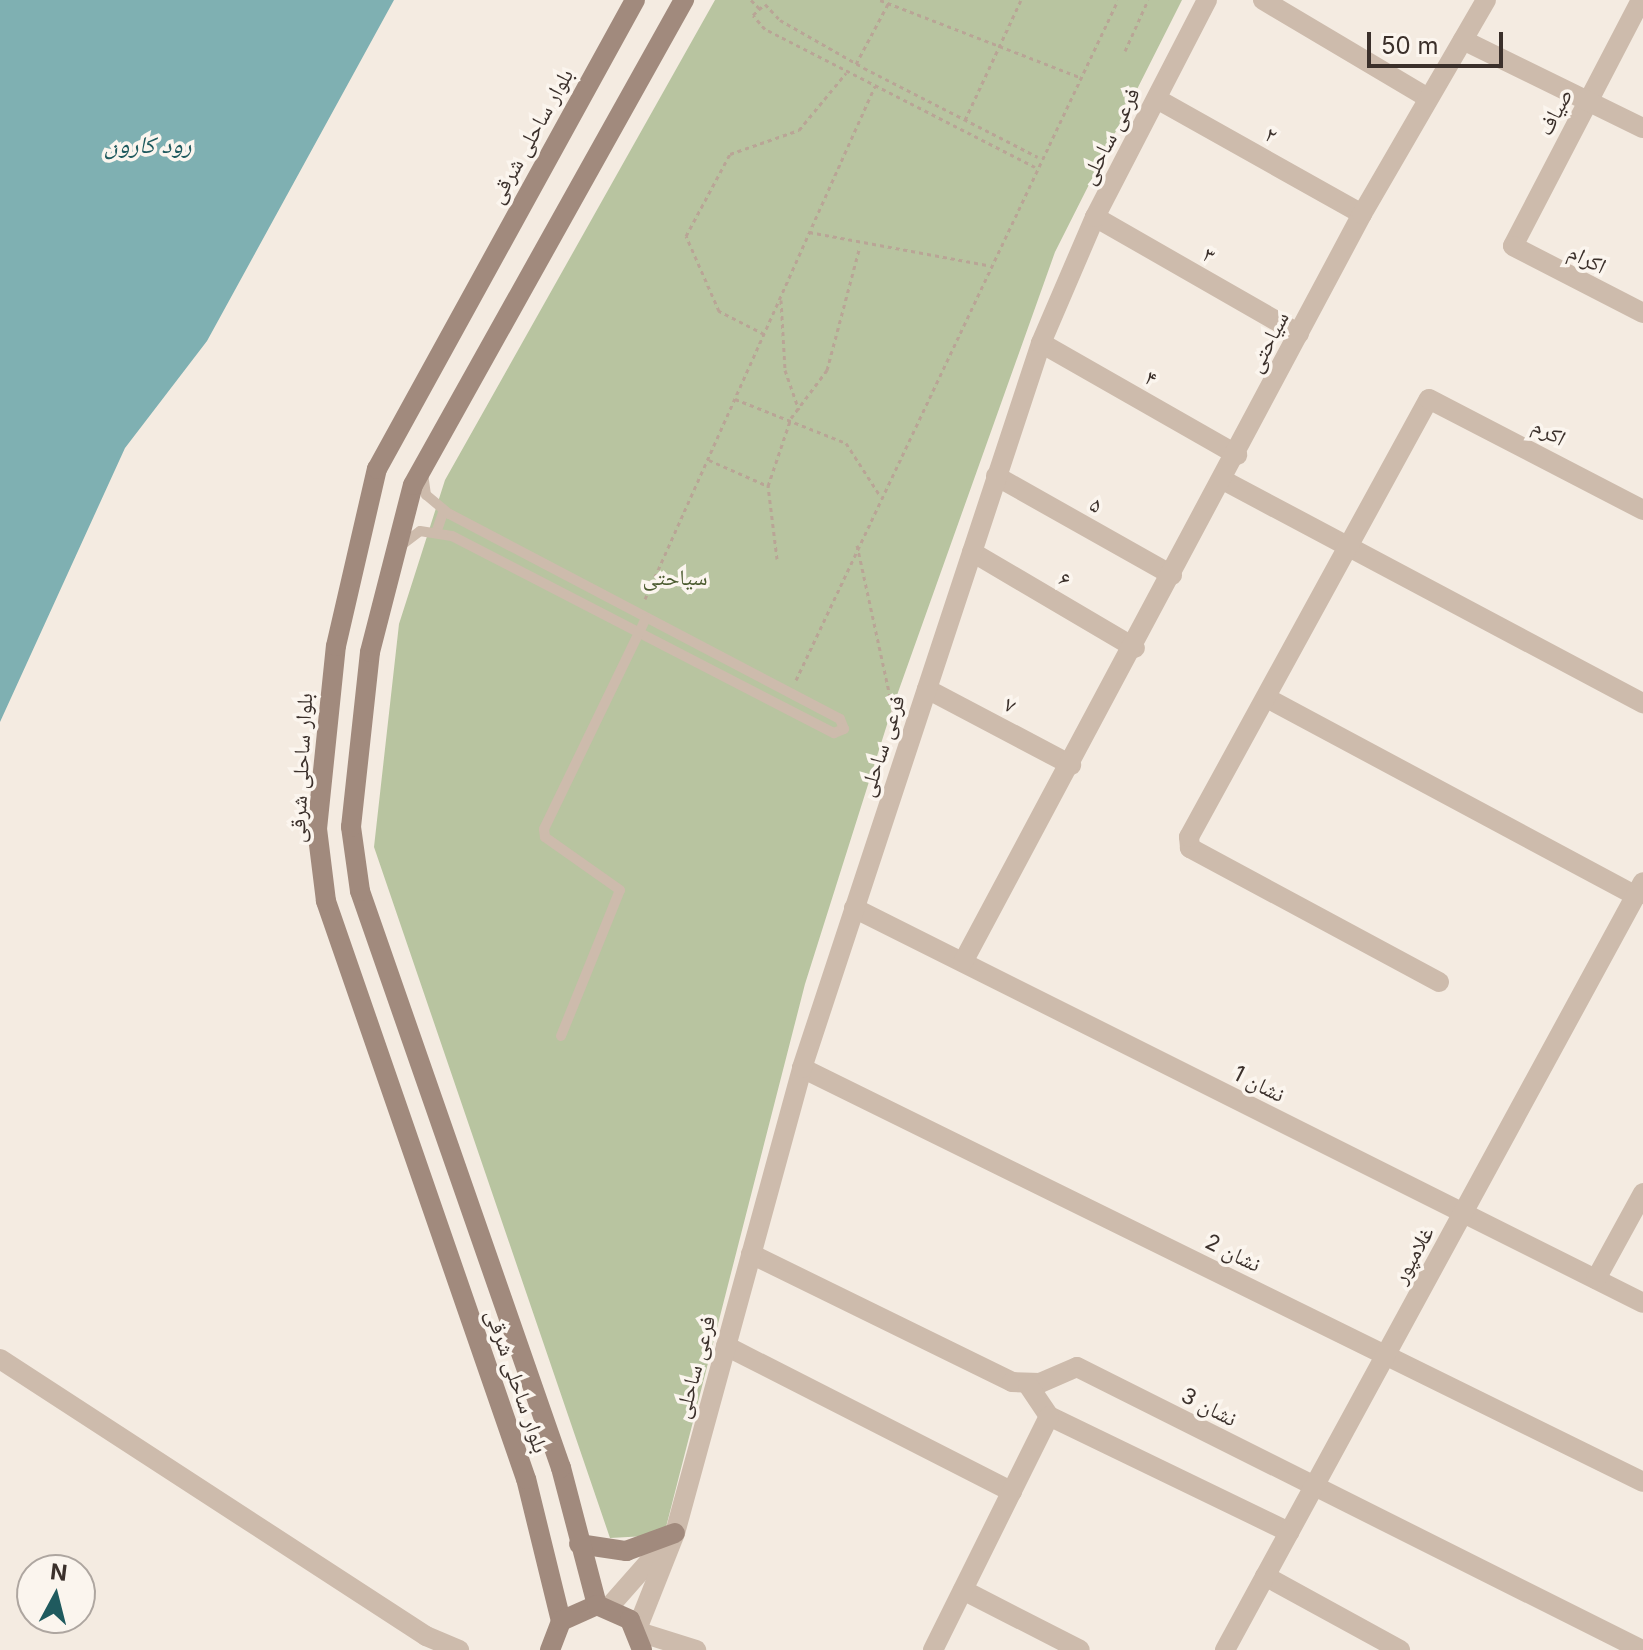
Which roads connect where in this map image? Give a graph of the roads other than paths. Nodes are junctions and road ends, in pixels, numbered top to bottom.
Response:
1 (635, 0) edge
2 (684, 0) edge
3 (1207, 0) edge
4 (1263, 0) edge
5 (1486, 0) edge
6 (1641, 0) edge
7 (1463, 40) junction
8 (1428, 98) junction
9 (1157, 99) junction
10 (1588, 100) junction
11 (1643, 128) edge
12 (1362, 214) junction
13 (1095, 217) junction
14 (1513, 246) joint
15 (1643, 313) edge
16 (1299, 334) junction
17 (1041, 343) junction
18 (1237, 455) junction
19 (422, 467) junction
20 (996, 476) junction
21 (1223, 480) junction
22 (444, 510) junction
23 (1643, 510) edge
24 (436, 533) junction
25 (1349, 546) junction
26 (972, 552) junction
27 (391, 554) junction
28 (1172, 575) junction
29 (642, 616) junction
30 (638, 632) junction
31 (1135, 648) junction
32 (927, 689) junction
33 (1267, 698) junction
34 (1643, 703) edge
35 (1071, 765) junction
36 (1639, 889) edge
37 (854, 908) junction
38 (963, 962) junction
39 (1439, 982) dead end
40 (561, 1036) dead end
41 (802, 1068) junction
42 (1643, 1193) edge
43 (1463, 1213) junction
44 (751, 1254) junction
45 (1596, 1279) junction
46 (1643, 1303) edge
47 (726, 1346) junction
48 (1386, 1355) junction
49 (0, 1359) edge
50 (1028, 1385) junction
51 (1049, 1416) junction
52 (1643, 1482) edge
53 (1315, 1486) junction
54 (1012, 1492) junction
55 (1289, 1532) junction
56 (675, 1533) junction
57 (579, 1544) junction
58 (1265, 1576) junction
59 (963, 1590) junction
60 (603, 1606) junction
61 (561, 1621) junction
62 (639, 1637) edge
63 (459, 1650) edge
64 (550, 1650) edge
65 (696, 1650) edge
66 (933, 1650) edge
67 (1080, 1650) edge
68 (1225, 1650) edge
69 (1400, 1650) edge
70 (1642, 1650) edge

1 - 61 main road, بلوار ساحلی شرقی
2 - 19 main road, بلوار ساحلی شرقی
3 - 9 street, فرعی ساحلی
4 - 8 street
5 - 7 street, سیاحتی
6 - 10 street, صیاف
7 - 8 street, سیاحتی
7 - 10 street
8 - 12 street, سیاحتی
9 - 12 street, ۲
9 - 13 street, فرعی ساحلی
10 - 11 street
10 - 14 street, صیاف
12 - 16 street, سیاحتی
13 - 16 street, ۳
13 - 17 street, فرعی ساحلی
14 - 15 street, اکرام
16 - 18 street, سیاحتی
17 - 18 street, ۴
17 - 20 street, فرعی ساحلی
18 - 21 street, سیاحتی
19 - 22 lane
19 - 27 main road, بلوار ساحلی شرقی
20 - 26 street, فرعی ساحلی
20 - 28 street, ۵
21 - 25 street
21 - 28 street, سیاحتی
22 - 24 lane
22 - 29 lane
23 - 25 street, اکرم
24 - 27 lane
24 - 30 lane
25 - 33 street
25 - 34 street
26 - 31 street, ۶
26 - 32 street, فرعی ساحلی
27 - 57 main road, بلوار ساحلی شرقی
28 - 31 street, سیاحتی
29 - 30 lane
29 - 30 lane
30 - 40 lane
31 - 35 street, سیاحتی
32 - 35 street, ۷
32 - 37 street, فرعی ساحلی
33 - 36 street
33 - 39 street
35 - 38 street, سیاحتی
36 - 43 street, غلامپور
37 - 38 street, نشان 1
37 - 41 street, فرعی ساحلی
38 - 43 street, نشان 1
41 - 44 street, فرعی ساحلی
41 - 48 street, نشان 2
42 - 45 street
43 - 45 street, نشان 1
43 - 48 street, غلامپور
44 - 47 street, فرعی ساحلی
44 - 50 street
45 - 46 street, نشان 1
47 - 54 street
47 - 56 street, فرعی ساحلی
48 - 52 street, نشان 2
48 - 53 street, غلامپور
49 - 63 street
50 - 51 street
50 - 53 street, نشان 3
51 - 54 street
51 - 55 street
53 - 55 street, غلامپور
53 - 70 street, نشان 3
54 - 59 street
55 - 58 street, غلامپور
56 - 57 main road
56 - 60 street, فرعی ساحلی
56 - 62 street, فرعی ساحلی
57 - 60 main road, بلوار ساحلی شرقی
58 - 68 street, غلامپور
58 - 69 street
59 - 66 street
59 - 67 street
60 - 61 main road
60 - 62 main road
61 - 64 main road
62 - 65 street

